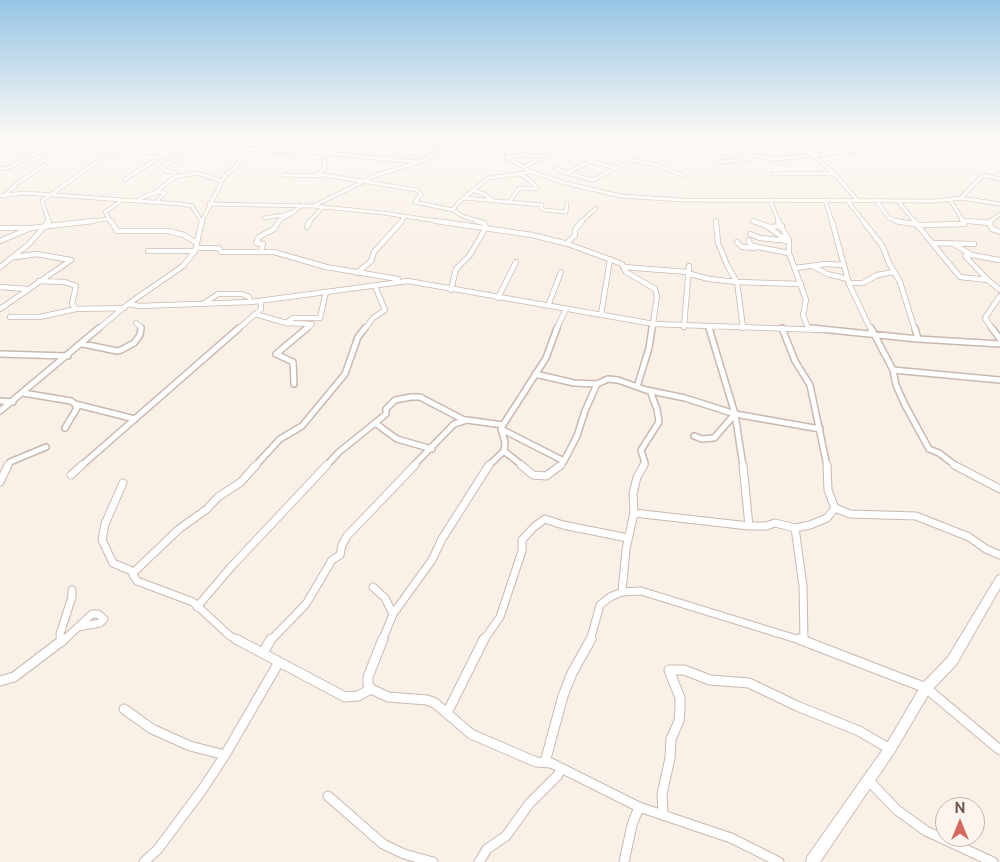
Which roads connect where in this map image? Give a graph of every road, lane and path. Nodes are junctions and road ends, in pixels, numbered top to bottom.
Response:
1 (27, 177) edge
2 (75, 177) edge
3 (128, 177) edge
4 (175, 177) edge
5 (212, 177) edge
6 (225, 177) edge
7 (335, 177) edge
8 (372, 177) edge
9 (494, 177) edge
10 (525, 177) edge
11 (550, 177) edge
12 (559, 177) edge
13 (582, 177) edge
14 (598, 177) edge
15 (838, 177) edge
16 (981, 177) edge
17 (556, 179) junction
18 (124, 180) dead end
19 (222, 181) junction
20 (365, 181) junction
21 (472, 190) junction
22 (156, 192) junction
23 (6, 194) junction
24 (0, 196) edge
25 (49, 196) junction
26 (465, 197) junction
27 (856, 198) junction
28 (961, 198) junction
29 (123, 200) junction
30 (492, 200) junction
31 (770, 200) junction
32 (825, 200) junction
33 (847, 200) junction
34 (876, 200) junction
35 (950, 200) junction
36 (136, 201) junction
37 (510, 201) junction
38 (898, 201) junction
39 (156, 202) junction
40 (568, 203) dead end
41 (209, 204) junction
42 (1000, 204) edge
43 (301, 206) junction
44 (313, 206) junction
45 (323, 207) junction
46 (596, 208) dead end
47 (453, 210) junction
48 (293, 212) junction
49 (1000, 214) edge
50 (283, 215) junction
51 (404, 216) junction
52 (264, 218) dead end
53 (109, 219) junction
54 (280, 220) junction
55 (961, 220) junction
56 (202, 221) junction
57 (716, 221) dead end
58 (753, 221) dead end
59 (990, 223) junction
60 (919, 225) junction
61 (766, 226) junction
62 (782, 226) junction
63 (307, 227) dead end
64 (0, 228) edge
65 (31, 228) junction
66 (44, 228) junction
67 (484, 230) junction
68 (1000, 232) edge
69 (750, 234) dead end
70 (750, 240) dead end
71 (0, 241) edge
72 (789, 241) junction
73 (737, 242) dead end
74 (197, 243) junction
75 (934, 243) junction
76 (566, 244) junction
77 (954, 244) junction
78 (974, 244) dead end
79 (757, 248) junction
80 (148, 250) dead end
81 (196, 250) junction
82 (261, 251) junction
83 (789, 253) junction
84 (972, 255) junction
85 (14, 258) junction
86 (610, 259) junction
87 (999, 260) edge
88 (516, 262) dead end
89 (844, 265) junction
90 (689, 266) dead end
91 (813, 266) junction
92 (0, 267) edge
93 (623, 267) junction
94 (795, 268) junction
95 (561, 272) dead end
96 (894, 272) junction
97 (357, 273) junction
98 (687, 273) junction
99 (988, 280) junction
100 (39, 281) junction
101 (408, 281) junction
102 (848, 281) junction
103 (737, 282) junction
104 (801, 284) junction
105 (375, 286) junction
106 (0, 287) edge
107 (28, 289) junction
108 (451, 290) junction
109 (1000, 290) edge
110 (326, 292) junction
111 (1000, 296) edge
112 (498, 298) junction
113 (261, 301) junction
114 (251, 302) junction
115 (128, 304) junction
116 (202, 305) junction
117 (548, 306) junction
118 (124, 308) junction
119 (0, 309) edge
120 (76, 309) junction
121 (566, 309) junction
122 (255, 314) junction
123 (600, 315) junction
124 (10, 317) dead end
125 (136, 323) dead end
126 (286, 323) junction
127 (654, 324) junction
128 (684, 327) junction
129 (709, 328) junction
130 (743, 328) junction
131 (782, 328) junction
132 (808, 328) junction
133 (874, 335) junction
134 (918, 339) junction
135 (1000, 339) edge
136 (82, 344) junction
137 (1000, 344) edge
138 (0, 354) edge
139 (68, 356) junction
140 (894, 370) junction
141 (535, 374) junction
142 (1000, 380) edge
143 (294, 384) dead end
144 (597, 384) junction
145 (637, 387) junction
146 (650, 391) junction
147 (24, 393) junction
148 (0, 401) edge
149 (13, 402) junction
150 (75, 404) junction
151 (0, 411) edge
152 (735, 414) junction
153 (135, 418) junction
154 (464, 420) junction
155 (376, 423) junction
156 (502, 427) junction
157 (65, 428) dead end
158 (820, 429) junction
159 (694, 436) dead end
160 (46, 447) dead end
161 (432, 449) junction
162 (504, 451) junction
163 (564, 460) junction
164 (71, 475) dead end
165 (0, 482) edge
166 (123, 483) dead end
167 (1000, 489) edge
168 (835, 508) junction
169 (634, 513) junction
170 (749, 526) junction
171 (795, 528) junction
172 (628, 538) junction
173 (1000, 555) edge
174 (134, 572) junction
175 (1000, 579) edge
176 (373, 587) dead end
177 (72, 590) dead end
178 (622, 592) junction
179 (197, 607) junction
180 (393, 614) junction
181 (78, 627) dead end
182 (804, 641) junction
183 (61, 642) junction
184 (263, 653) junction
185 (279, 662) junction
186 (0, 681) edge
187 (926, 688) junction
188 (370, 689) junction
189 (124, 709) dead end
190 (447, 713) junction
191 (890, 749) junction
192 (1000, 750) edge
193 (225, 754) junction
194 (546, 762) junction
195 (561, 768) junction
196 (868, 781) junction
197 (328, 796) dead end
198 (639, 807) junction
199 (663, 815) junction
200 (144, 862) edge
201 (433, 862) edge
202 (480, 862) edge
203 (624, 862) edge
204 (779, 862) edge
205 (812, 862) edge
206 (993, 862) edge

1 - 23 street
2 - 25 street
3 - 18 street
4 - 22 street
5 - 19 street
6 - 19 street
7 - 20 street
8 - 20 street
9 - 21 street
10 - 37 street
11 - 17 street
12 - 17 street
13 - 14 street
15 - 27 street
16 - 28 street
17 - 31 street
19 - 41 street
20 - 44 street
20 - 47 street
21 - 26 street
21 - 30 street
22 - 36 street
22 - 39 street
23 - 24 street
23 - 25 street
25 - 29 street
25 - 66 street
26 - 30 street
26 - 47 street
27 - 33 street
27 - 34 street
28 - 35 street
28 - 42 street
29 - 36 street
29 - 53 street
30 - 37 street
31 - 32 street
31 - 62 street
32 - 33 street
32 - 89 street
33 - 96 street
34 - 38 street
34 - 60 street
35 - 38 street
35 - 55 street
36 - 39 street
37 - 40 street
38 - 60 street
39 - 56 street
41 - 43 street
41 - 56 street
43 - 44 street
43 - 48 street
44 - 45 street
45 - 51 street
45 - 63 street
46 - 76 street
47 - 67 street
48 - 50 street
48 - 54 street
49 - 59 street
50 - 52 street
50 - 54 street
51 - 67 street
51 - 97 street
53 - 66 street
53 - 74 street
54 - 82 street
55 - 59 street
55 - 60 street
56 - 74 street
57 - 103 street
58 - 61 street
59 - 68 street
60 - 75 street
61 - 62 street
61 - 72 street
62 - 72 street
64 - 65 street
65 - 66 street
65 - 71 street
66 - 85 street
67 - 76 street
67 - 108 street
69 - 72 street
70 - 79 street
72 - 83 street
73 - 79 street
74 - 81 street
75 - 77 street
75 - 99 street
76 - 86 street
77 - 78 street
77 - 84 street
79 - 83 street
80 - 81 street
81 - 82 street
81 - 115 street
82 - 97 street
83 - 94 street
84 - 87 street
84 - 99 street
85 - 92 street
85 - 100 street
86 - 93 street
86 - 123 street
88 - 112 street
89 - 91 street
89 - 102 street
90 - 98 street
91 - 94 street
91 - 102 street
93 - 98 street
93 - 127 street
94 - 104 street
95 - 117 street
96 - 102 street
96 - 134 street
97 - 101 street
98 - 103 street
98 - 128 street
99 - 109 street
100 - 107 street
100 - 120 street
101 - 105 street
101 - 108 street
102 - 133 street
103 - 104 street
103 - 130 street
104 - 132 street
105 - 110 street
105 - 174 street
106 - 107 street
107 - 119 street
108 - 112 street
110 - 113 street
110 - 126 street
111 - 135 street
112 - 117 street
113 - 114 street
113 - 122 street
114 - 116 street
114 - 116 street
115 - 116 street
115 - 118 street
117 - 121 street
118 - 120 street
118 - 136 street
120 - 124 street
121 - 123 street
121 - 141 street
122 - 126 street
122 - 153 street
123 - 127 street
125 - 136 street
126 - 143 street
127 - 128 street
127 - 145 street
128 - 129 street
129 - 130 street
129 - 152 street
130 - 131 street
131 - 132 street
131 - 158 street
132 - 133 street
133 - 134 street
133 - 140 street
134 - 137 street
136 - 139 street
138 - 139 street
139 - 147 street
140 - 142 street
140 - 167 street
141 - 144 street
141 - 156 street
144 - 145 street
144 - 163 street
145 - 146 street
146 - 152 street
146 - 169 street
147 - 149 street
147 - 150 street
148 - 149 street
149 - 151 street
150 - 153 street
150 - 157 street
152 - 158 street
152 - 159 street
152 - 170 street
153 - 164 street
154 - 155 street
154 - 156 street
154 - 161 street
155 - 161 street
155 - 179 street
156 - 162 street
156 - 163 street
158 - 168 street
160 - 165 street
161 - 184 street
162 - 163 street
162 - 180 street
166 - 174 street
168 - 171 street
168 - 173 street
169 - 170 street
169 - 172 street
170 - 171 street
171 - 182 street
172 - 178 street
172 - 190 street
174 - 179 street
175 - 187 street
176 - 180 street
177 - 183 street
178 - 182 street
178 - 194 street
179 - 184 street
180 - 188 street
181 - 183 street
182 - 187 street
183 - 186 street
184 - 185 street
185 - 188 street
185 - 193 street
187 - 191 street
187 - 192 street
188 - 190 street
189 - 193 street
190 - 194 street
191 - 196 street
191 - 199 street
193 - 200 street
194 - 195 street
195 - 198 street
195 - 202 street
196 - 205 street
196 - 206 street
197 - 201 street
198 - 199 street
198 - 203 street
199 - 204 street

